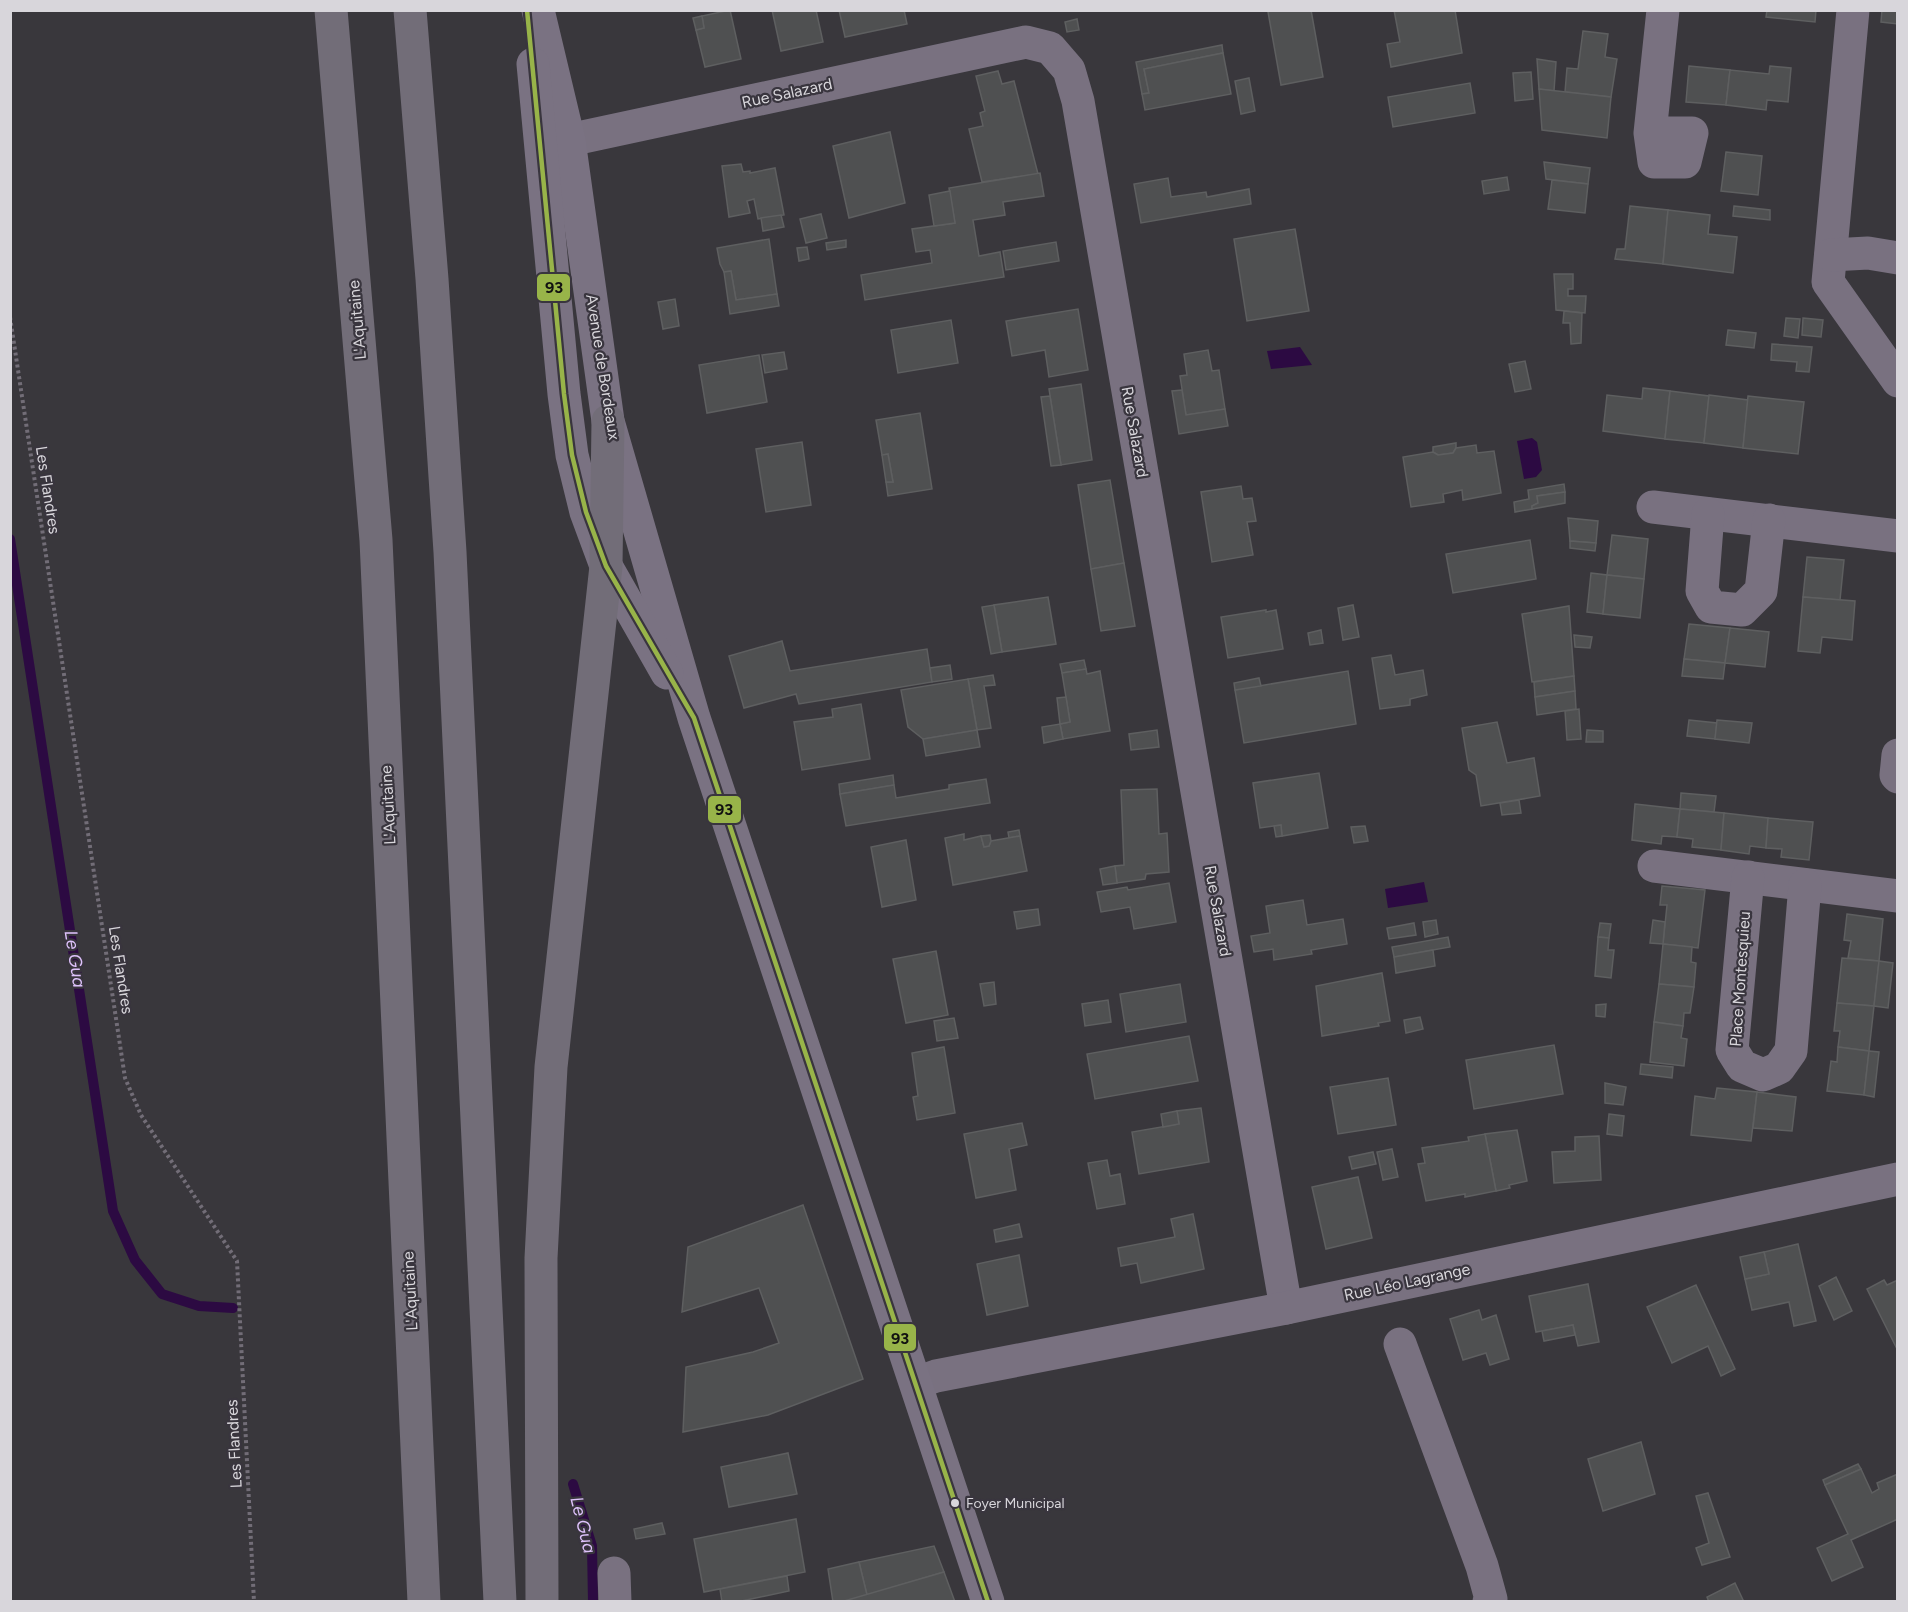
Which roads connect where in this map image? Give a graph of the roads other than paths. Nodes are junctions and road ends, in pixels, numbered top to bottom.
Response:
1 (331, 10) edge
2 (410, 10) edge
3 (527, 10) edge
4 (538, 10) edge
5 (1663, 10) edge
6 (1853, 10) edge
7 (1650, 133) dead end
8 (568, 140) junction
9 (1831, 255) junction
10 (1898, 258) edge
11 (1898, 381) edge
12 (608, 421) junction
13 (1653, 507) dead end
14 (1708, 513) junction
15 (1769, 520) junction
16 (1898, 536) edge
17 (606, 566) junction
18 (694, 718) junction
19 (1898, 755) edge
20 (1898, 777) edge
21 (1654, 866) dead end
22 (1748, 877) junction
23 (1805, 885) junction
24 (1898, 896) edge
25 (1898, 1179) edge
26 (1286, 1308) junction
27 (1400, 1344) dead end
28 (916, 1383) junction
29 (424, 1602) edge
30 (500, 1602) edge
31 (542, 1602) edge
32 (988, 1602) edge
33 (1489, 1602) edge

1 - 29 highway, L'Aquitaine
2 - 30 highway
3 - 17 main road, Avenue de Bordeaux
4 - 8 main road, Avenue de Bordeaux
5 - 7 street
6 - 9 street
8 - 12 main road, Avenue de Bordeaux
8 - 26 street, Rue Salazard
9 - 10 street
9 - 11 street
12 - 17 highway
12 - 18 main road, Avenue de Bordeaux
13 - 14 street
14 - 15 street
14 - 15 street
15 - 16 street
17 - 18 main road, Avenue de Bordeaux
17 - 31 highway
18 - 28 main road, Avenue de Bordeaux
19 - 20 street
21 - 22 street
22 - 23 street
22 - 23 street, Place Montesquieu
23 - 24 street
25 - 26 street, Rue Léo Lagrange
26 - 28 street, Rue Léo Lagrange
27 - 33 street
28 - 32 main road, Avenue de Bordeaux

